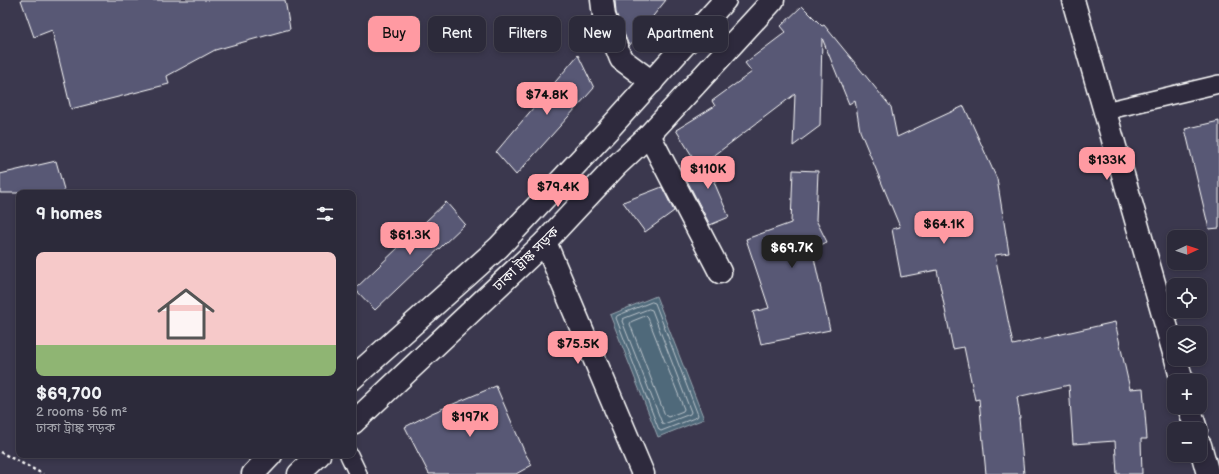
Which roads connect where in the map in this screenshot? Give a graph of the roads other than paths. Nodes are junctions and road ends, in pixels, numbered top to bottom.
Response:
1 (602, 0) edge
2 (725, 0) edge
3 (773, 0) edge
4 (1073, 0) edge
5 (652, 82) junction
6 (1219, 84) edge
7 (1105, 111) junction
8 (649, 135) junction
9 (546, 242) junction
10 (720, 272) dead end
11 (1167, 328) edge
12 (356, 375) edge
13 (356, 420) edge
14 (268, 458) edge
15 (316, 458) edge
16 (350, 458) edge
17 (1205, 462) edge
18 (252, 474) edge
19 (299, 474) edge
20 (358, 474) edge
21 (643, 474) edge
22 (1208, 474) edge

1 - 5 main road
2 - 5 main road, ঢাকা ট্রাঙ্ক সড়ক
3 - 8 main road, ঢাকা ট্রাঙ্ক সড়ক
4 - 7 main road
5 - 12 main road, ঢাকা ট্রাঙ্ক সড়ক
6 - 7 lane
7 - 11 main road
8 - 9 main road, ঢাকা ট্রাঙ্ক সড়ক
8 - 10 main road
9 - 13 main road, ঢাকা ট্রাঙ্ক সড়ক
9 - 21 main road
14 - 18 main road
15 - 19 main road
16 - 20 lane
17 - 22 main road

